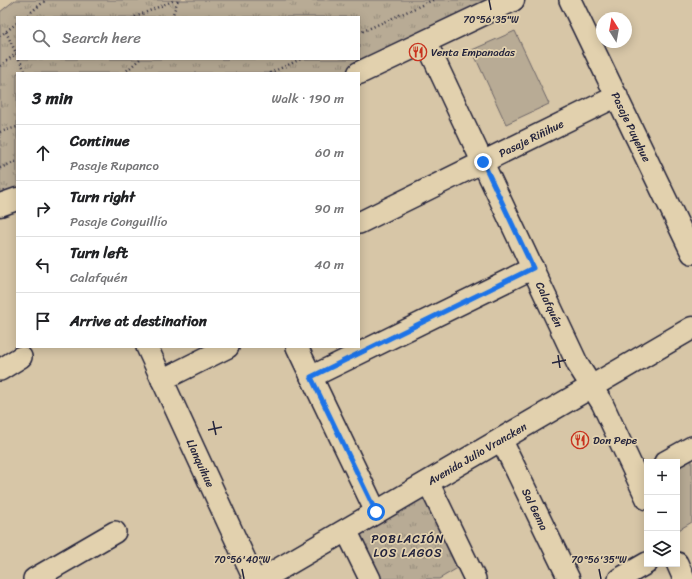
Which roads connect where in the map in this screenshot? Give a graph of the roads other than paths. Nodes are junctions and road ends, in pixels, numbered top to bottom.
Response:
1 (513, 0) edge
2 (570, 0) edge
3 (426, 42) junction
4 (360, 74) edge
5 (617, 96) junction
6 (483, 162) junction
7 (16, 199) edge
8 (0, 206) edge
9 (360, 223) edge
10 (692, 253) edge
11 (533, 268) junction
12 (692, 328) edge
13 (147, 348) edge
14 (226, 348) edge
15 (297, 348) edge
16 (21, 357) dead end
17 (0, 370) edge
18 (311, 377) junction
19 (162, 380) junction
20 (592, 387) junction
21 (501, 440) junction
22 (692, 447) edge
23 (671, 459) edge
24 (642, 475) edge
25 (428, 482) junction
26 (646, 495) edge
27 (376, 512) junction
28 (346, 530) junction
29 (115, 532) dead end
30 (644, 565) edge
31 (679, 567) edge
32 (469, 577) edge
33 (34, 579) edge
34 (254, 579) edge
35 (262, 579) edge
36 (370, 579) edge
37 (569, 579) edge
38 (619, 579) edge
39 (684, 579) edge

1 - 3 street
2 - 5 street, Pasaje Puyehue
3 - 4 street
3 - 6 street, Calafquén
5 - 6 street, Pasaje Riñihue
5 - 10 street, Pasaje Puyehue
6 - 9 street, Pasaje Riñihue
6 - 11 street, Calafquén
7 - 8 street
11 - 18 street
11 - 20 street, Calafquén
12 - 20 street, Avenida Julio Vrancken
13 - 19 street, Llanquihue
14 - 19 street
15 - 18 street
16 - 17 street
18 - 27 street
19 - 34 street, Llanquihue
20 - 21 street, Avenida Julio Vrancken
20 - 24 street, Calafquén
21 - 25 street, Avenida Julio Vrancken
21 - 37 street, Sal Gema
22 - 23 street
24 - 26 street, Calafquén
25 - 27 street, Avenida Julio Vrancken
25 - 32 street
27 - 28 street, Avenida Julio Vrancken
28 - 35 street, Avenida Julio Vrancken
28 - 36 street
29 - 33 street
30 - 38 street
31 - 39 street

